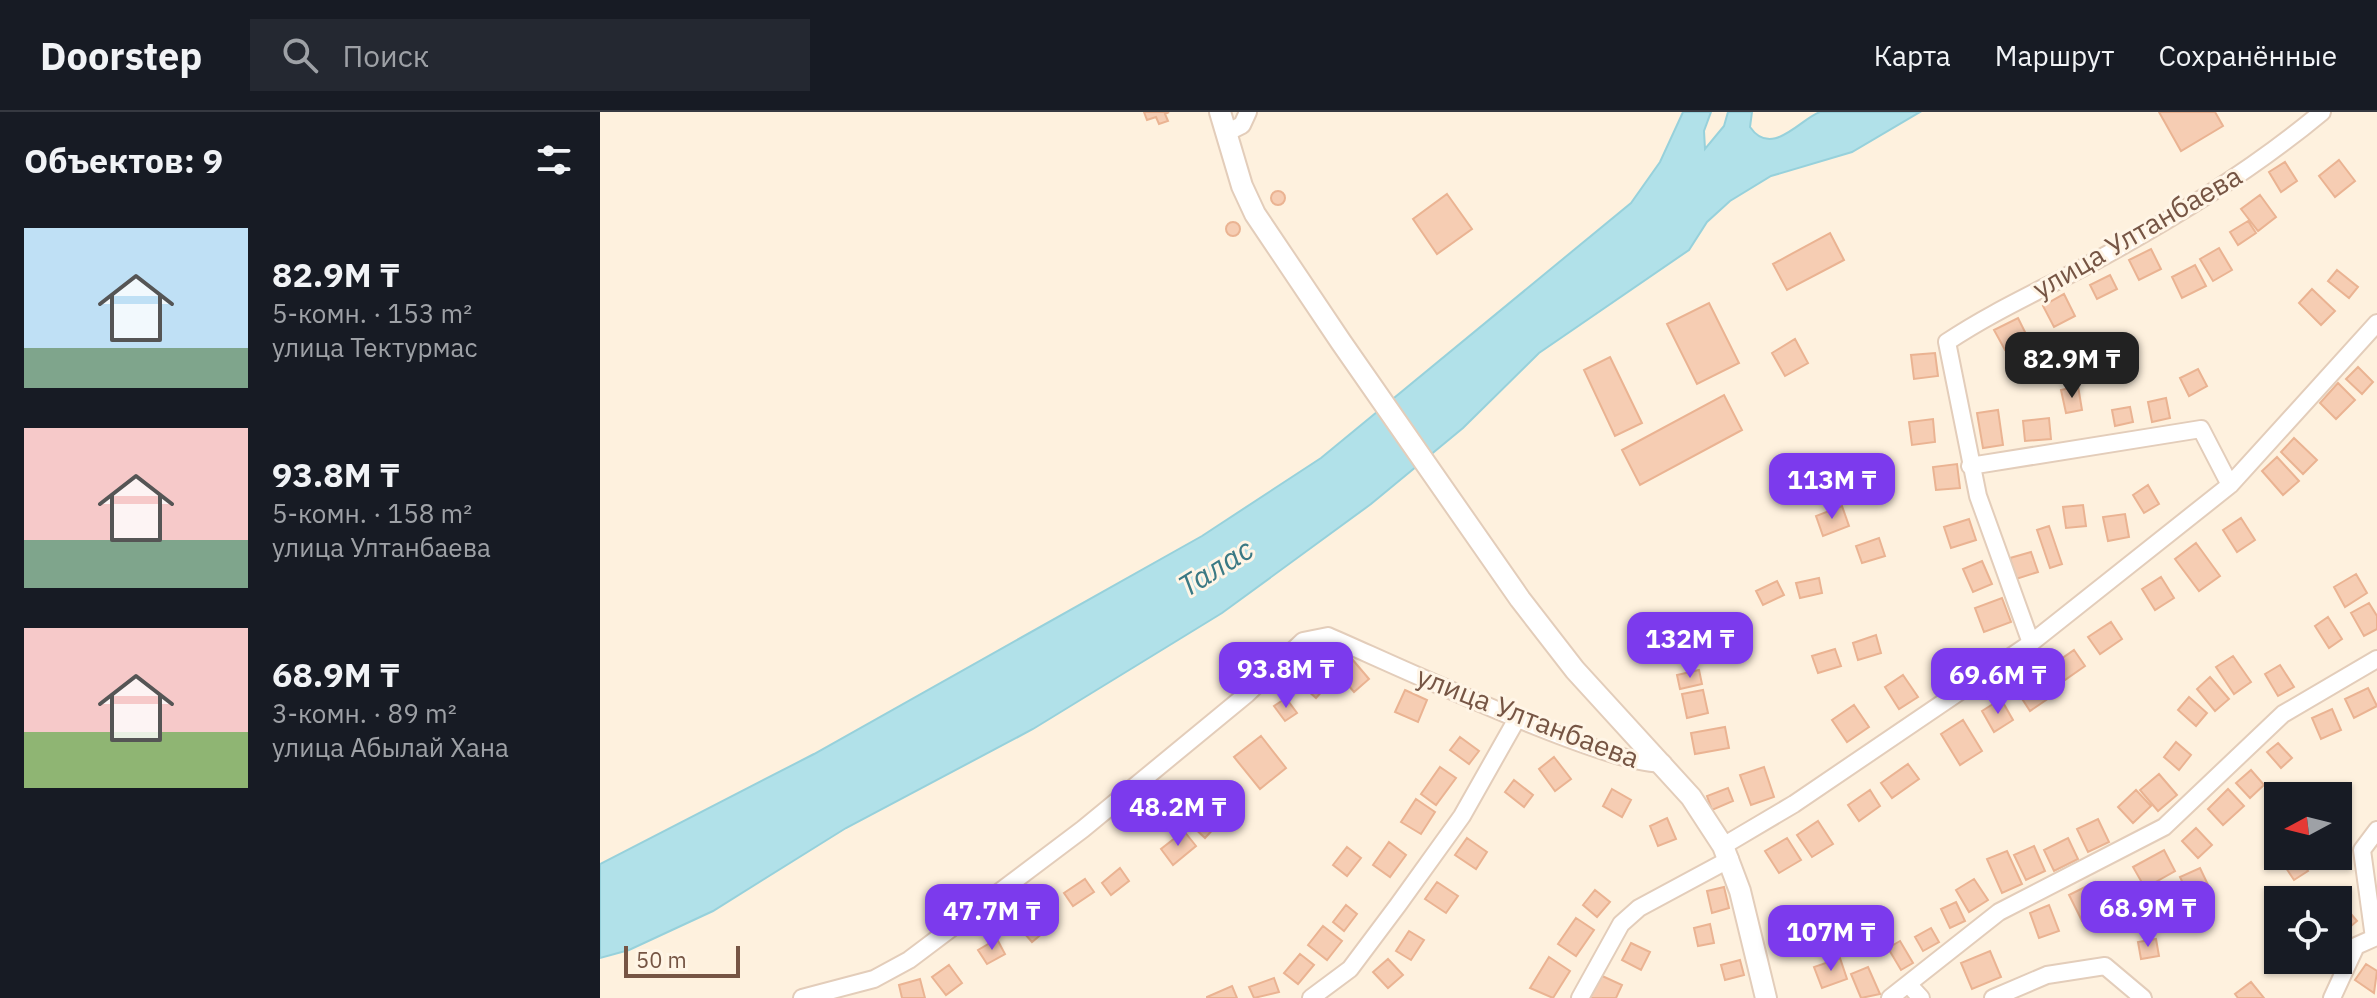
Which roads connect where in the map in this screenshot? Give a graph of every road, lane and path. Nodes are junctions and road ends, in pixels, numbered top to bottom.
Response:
1 (1220, 112) edge
2 (1248, 112) edge
3 (2322, 112) edge
4 (1226, 133) junction
5 (2377, 323) edge
6 (2363, 338) junction
7 (2377, 351) edge
8 (1970, 466) junction
9 (2230, 485) junction
10 (2031, 643) junction
11 (2377, 659) edge
12 (1518, 717) junction
13 (1663, 763) junction
14 (2377, 830) edge
15 (1726, 853) junction
16 (1909, 985) junction
17 (802, 998) edge
18 (1311, 998) edge
19 (1580, 998) edge
20 (1766, 998) edge
21 (1890, 998) edge
22 (1921, 998) edge
23 (1993, 998) edge
24 (2143, 998) edge
25 (2332, 998) edge

1 - 4 street
2 - 4 street
3 - 8 street, улица Ултанбаева
4 - 13 street
5 - 6 street
6 - 7 street
6 - 9 street
8 - 9 street
8 - 10 street
9 - 10 street
10 - 15 street
11 - 16 street
12 - 13 street, улица Ултанбаева
12 - 17 street, улица Ултанбаева
12 - 18 street
13 - 15 street
14 - 25 street
15 - 19 street
15 - 20 street
16 - 21 street
16 - 22 street
23 - 24 street

